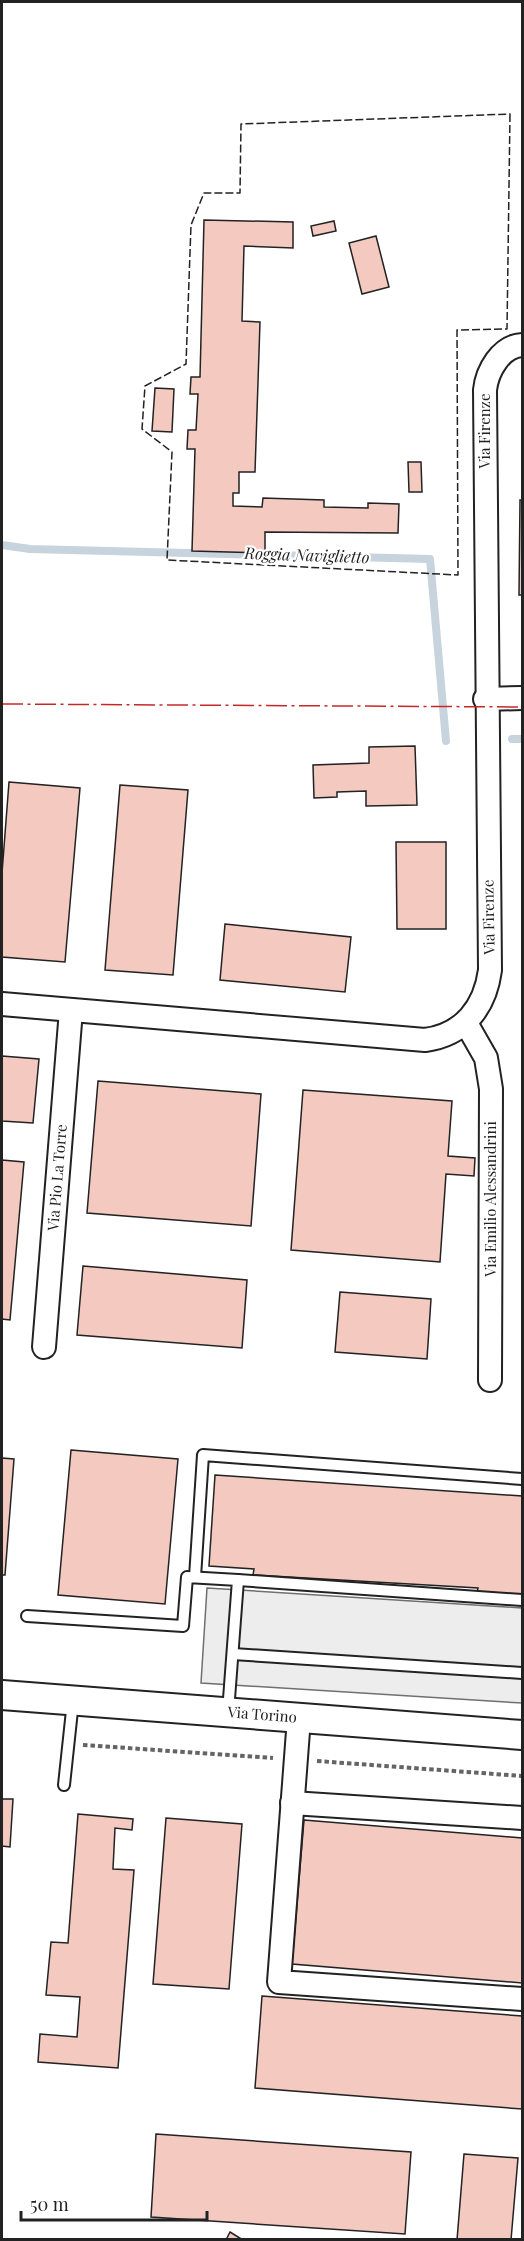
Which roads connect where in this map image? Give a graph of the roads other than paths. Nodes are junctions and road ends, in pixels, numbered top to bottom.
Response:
1 (519, 345) edge
2 (522, 698) edge
3 (485, 699) junction
4 (2, 1004) edge
5 (72, 1010) junction
6 (466, 1023) junction
7 (44, 1347) dead end
8 (490, 1380) dead end
9 (522, 1479) edge
10 (195, 1577) junction
11 (238, 1580) junction
12 (522, 1600) edge
13 (27, 1616) dead end
14 (233, 1654) junction
15 (522, 1673) edge
16 (2, 1695) edge
17 (73, 1700) junction
18 (228, 1712) junction
19 (299, 1718) junction
20 (522, 1735) edge
21 (64, 1785) dead end
22 (292, 1803) junction
23 (522, 1818) edge
24 (522, 1999) edge

1 - 3 street, Via Firenze
2 - 3 street
3 - 6 street, Via Firenze
4 - 5 street, Via Firenze
5 - 6 street, Via Firenze
5 - 7 street, Via Pio La Torre
6 - 8 street, Via Emilio Alessandrini
9 - 10 lane
10 - 11 lane
10 - 13 lane
11 - 12 lane
11 - 14 lane
14 - 15 lane
14 - 18 lane
16 - 17 street, Via Torino
17 - 18 street, Via Torino
17 - 21 lane
18 - 19 street, Via Torino
19 - 20 street, Via Torino
19 - 22 street
22 - 23 street
22 - 24 street

